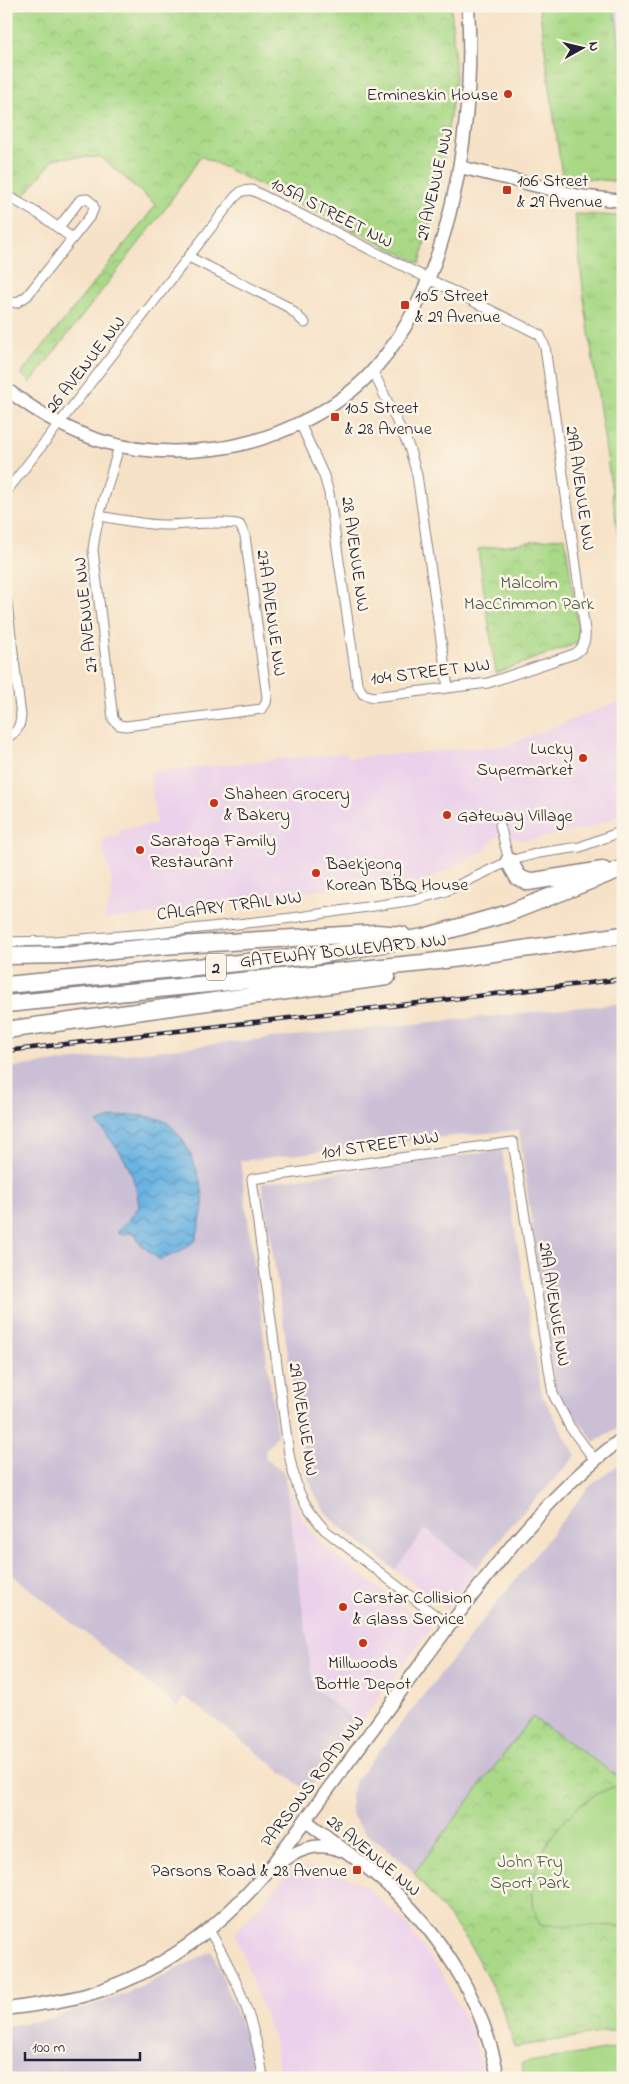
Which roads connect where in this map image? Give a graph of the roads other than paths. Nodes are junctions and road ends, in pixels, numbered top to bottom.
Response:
1 (468, 6) edge
2 (460, 167) junction
3 (242, 191) joint
4 (6, 196) edge
5 (623, 201) edge
6 (59, 227) junction
7 (72, 238) junction
8 (189, 257) junction
9 (428, 278) junction
10 (6, 300) edge
11 (305, 323) dead end
12 (540, 335) joint
13 (374, 371) junction
14 (6, 389) edge
15 (58, 424) junction
16 (300, 424) junction
17 (119, 446) junction
18 (6, 492) edge
19 (100, 516) junction
20 (6, 596) edge
21 (583, 646) joint
22 (448, 688) junction
23 (363, 694) joint
24 (264, 706) joint
25 (6, 738) edge
26 (500, 825) dead end
27 (623, 831) edge
28 (509, 860) junction
29 (623, 867) edge
30 (623, 935) edge
31 (424, 937) junction
32 (6, 942) edge
33 (6, 956) edge
34 (423, 963) junction
35 (6, 985) edge
36 (6, 1004) edge
37 (6, 1030) edge
38 (513, 1142) joint
39 (252, 1179) joint
40 (623, 1438) edge
41 (594, 1459) junction
42 (449, 1626) junction
43 (305, 1820) junction
44 (347, 1853) junction
45 (266, 1873) junction
46 (209, 1930) junction
47 (6, 2009) edge
48 (263, 2078) edge
49 (498, 2078) edge

1 - 2 street, 29 AVENUE NW
2 - 5 street
2 - 9 street, 29 AVENUE NW
3 - 8 street, 26 AVENUE NW
3 - 9 street, 105A STREET NW
4 - 6 street
6 - 7 street
6 - 7 street
7 - 10 street
8 - 11 street
8 - 15 street, 26 AVENUE NW
9 - 12 street, 105A STREET NW
9 - 13 street, 29 AVENUE NW
12 - 21 street, 29A AVENUE NW
13 - 16 street, 29 AVENUE NW
13 - 22 street
14 - 15 street, 29 AVENUE NW
15 - 17 street, 29 AVENUE NW
15 - 18 street, 26 AVENUE NW
16 - 17 street, 29 AVENUE NW
16 - 23 street, 28 AVENUE NW
17 - 19 street, 27 AVENUE NW
19 - 24 street, 27A AVENUE NW
19 - 24 street, 27 AVENUE NW
20 - 25 street
21 - 22 street, 104 STREET NW
22 - 23 street, 104 STREET NW
26 - 28 street
27 - 28 street, CALGARY TRAIL NW
28 - 29 highway
28 - 32 street, CALGARY TRAIL NW
29 - 31 highway, 2
30 - 34 highway, GATEWAY BOULEVARD NW / 2
31 - 33 highway
31 - 35 highway, 2
34 - 36 highway, GATEWAY BOULEVARD NW / 2
34 - 37 highway
38 - 39 street, 101 STREET NW
38 - 41 street, 29A AVENUE NW
39 - 42 street, 29 AVENUE NW
40 - 41 street, PARSONS ROAD NW
41 - 42 street, PARSONS ROAD NW
42 - 43 street, PARSONS ROAD NW
43 - 44 street, 28 AVENUE NW
43 - 45 street, PARSONS ROAD NW
44 - 45 street
44 - 49 street, 28 AVENUE NW
45 - 46 street, PARSONS ROAD NW
46 - 47 street, PARSONS ROAD NW
46 - 48 street

